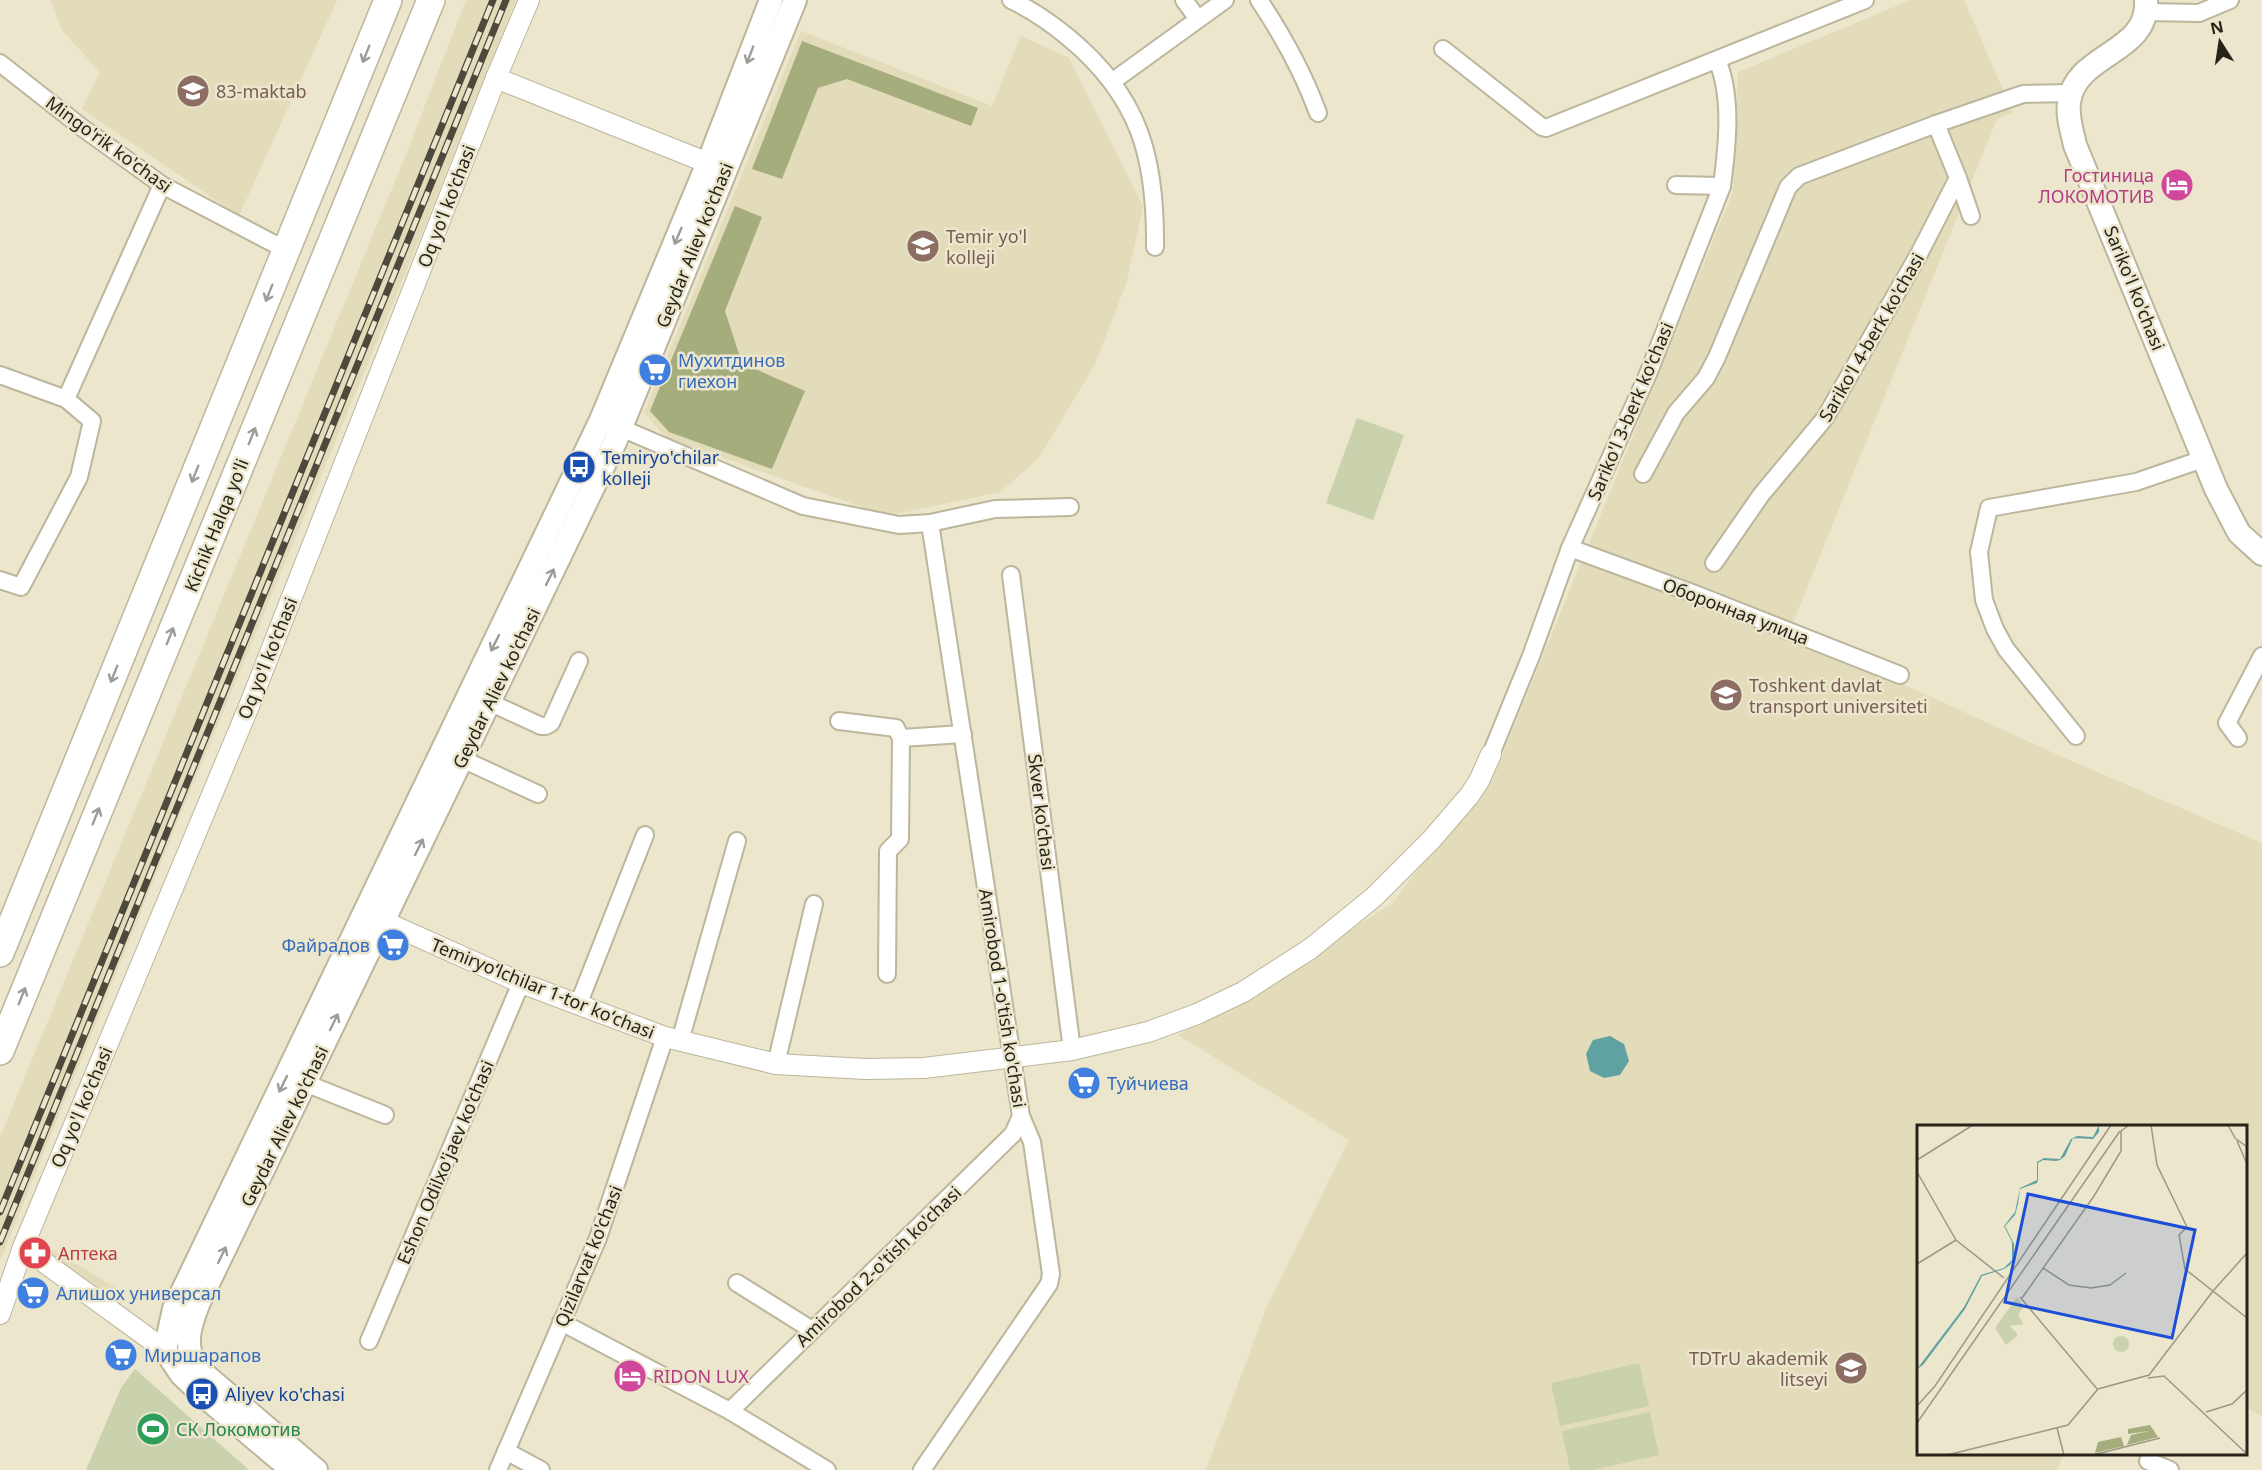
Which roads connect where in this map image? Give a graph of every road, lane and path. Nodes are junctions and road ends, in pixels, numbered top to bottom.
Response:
1 (388, 0) edge
2 (431, 0) edge
3 (529, 0) edge
4 (771, 0) edge
5 (795, 0) edge
6 (1011, 0) edge
7 (1184, 0) edge
8 (1225, 0) edge
9 (1259, 0) edge
10 (1865, 0) edge
11 (2230, 0) edge
12 (2146, 6) edge
13 (1198, 19) junction
14 (1443, 49) dead end
15 (1717, 60) junction
16 (0, 63) edge
17 (496, 78) junction
18 (1113, 81) junction
19 (2071, 93) junction
20 (1318, 113) dead end
21 (1936, 124) junction
22 (716, 167) junction
23 (1958, 178) junction
24 (162, 185) junction
25 (1676, 185) dead end
26 (1722, 186) junction
27 (1971, 216) dead end
28 (1155, 248) dead end
29 (286, 250) junction
30 (0, 375) edge
31 (66, 399) junction
32 (611, 424) junction
33 (2203, 459) junction
34 (1643, 474) dead end
35 (1070, 507) dead end
36 (930, 523) junction
37 (1570, 548) junction
38 (2262, 554) edge
39 (1714, 563) dead end
40 (1011, 575) dead end
41 (0, 580) edge
42 (2262, 656) edge
43 (579, 661) dead end
44 (1900, 675) dead end
45 (489, 702) junction
46 (839, 721) dead end
47 (963, 734) junction
48 (2076, 736) dead end
49 (901, 738) junction
50 (2238, 738) dead end
51 (1491, 754) joint
52 (462, 759) junction
53 (538, 794) dead end
54 (645, 835) dead end
55 (737, 841) dead end
56 (814, 904) dead end
57 (374, 917) junction
58 (0, 953) edge
59 (887, 974) dead end
60 (521, 983) junction
61 (578, 1005) junction
62 (672, 1039) junction
63 (1072, 1050) junction
64 (0, 1051) edge
65 (1012, 1058) junction
66 (776, 1064) junction
67 (305, 1083) junction
68 (384, 1115) dead end
69 (1021, 1116) junction
70 (249, 1175) junction
71 (23, 1247) junction
72 (737, 1283) dead end
73 (0, 1314) edge
74 (561, 1322) junction
75 (812, 1330) junction
76 (369, 1341) dead end
77 (165, 1350) junction
78 (196, 1367) junction
79 (730, 1411) junction
80 (506, 1451) junction
81 (2145, 1462) edge
82 (292, 1470) edge
83 (316, 1470) edge
84 (498, 1470) edge
85 (541, 1470) edge
86 (827, 1470) edge
87 (922, 1470) edge
88 (2170, 1470) edge

1 -> 29 highway
64 -> 2 highway, Kichik Halqa yo'li
3 - 17 street, Oq yo'l ko'chasi
4 -> 22 main road, Geydar Aliev ko'chasi
5 - 22 main road, Geydar Aliev ko'chasi
6 - 18 street
7 - 13 street
8 - 13 street
9 - 20 street
10 - 15 street
11 - 12 street
12 - 19 main road
13 - 18 street
14 - 15 street
15 - 26 street, Sariko'l 3-berk ko'chasi
16 - 24 street, Mingo'rik ko'chasi
17 - 22 street
17 - 71 street, Oq yo'l ko'chasi
18 - 28 street
19 - 21 street
19 - 33 main road, Sariko'l ko'chasi
21 - 23 street
21 - 34 street
22 - 32 main road, Geydar Aliev ko'chasi
23 - 27 street
23 - 39 street, Sariko'l 4-berk ko'chasi
24 - 29 street, Mingo'rik ko'chasi
24 - 31 street
25 - 26 street
26 - 37 street, Sariko'l 3-berk ko'chasi
29 -> 58 highway
30 - 31 street
31 - 41 street
32 - 36 street
45 -> 32 main road, Geydar Aliev ko'chasi
32 -> 57 main road, Geydar Aliev ko'chasi
33 - 38 main road, Sariko'l ko'chasi
33 - 48 street
35 - 36 street
36 - 47 street, Amirobod 1-o'tish ko'chasi
37 - 44 street, Оборонная улица
37 - 51 street, Sariko'l 3-berk ko'chasi
40 - 63 street, Skver ko'chasi
42 - 50 street
43 - 45 street
45 - 52 main road, Geydar Aliev ko'chasi
46 - 49 street
47 - 49 street
47 - 65 street, Amirobod 1-o'tish ko'chasi
49 - 59 street
51 - 63 street, Temiryo‘lchilar 1-tor koʻchasi
52 - 53 street
57 -> 52 main road, Geydar Aliev ko'chasi
54 - 61 street
55 - 62 street, Qizilarvat ko'chasi
56 - 66 street
57 - 60 street, Temiryo‘lchilar 1-tor koʻchasi
67 -> 57 main road, Geydar Aliev ko'chasi
57 -> 70 main road, Geydar Aliev ko'chasi
60 - 61 street, Temiryo‘lchilar 1-tor koʻchasi
60 - 76 street, Eshon Odilxo'jaev ko'chasi
61 - 62 street, Temiryo‘lchilar 1-tor koʻchasi
62 - 66 street, Temiryo‘lchilar 1-tor koʻchasi
62 - 74 street, Qizilarvat ko'chasi
63 - 65 street, Temiryo‘lchilar 1-tor koʻchasi
65 - 66 street, Temiryo‘lchilar 1-tor koʻchasi
65 - 69 street, Amirobod 1-o'tish ko'chasi
67 - 68 street
67 - 70 main road, Geydar Aliev ko'chasi
69 - 75 street, Amirobod 2-o'tish ko'chasi
69 - 87 street, Amirobod 1-o'tish ko'chasi
70 - 77 main road, Geydar Aliev ko'chasi
78 -> 70 main road, Geydar Aliev ko'chasi
71 - 73 street, Oq yo'l ko'chasi
71 - 77 street
72 - 75 street
74 - 79 street
74 - 80 street, Qizilarvat ko'chasi
75 - 79 street, Amirobod 2-o'tish ko'chasi
77 - 78 main road
77 - 82 main road
78 - 83 main road
79 - 86 street
80 - 84 street, Qizilarvat ko'chasi
80 - 85 street
81 - 88 street

